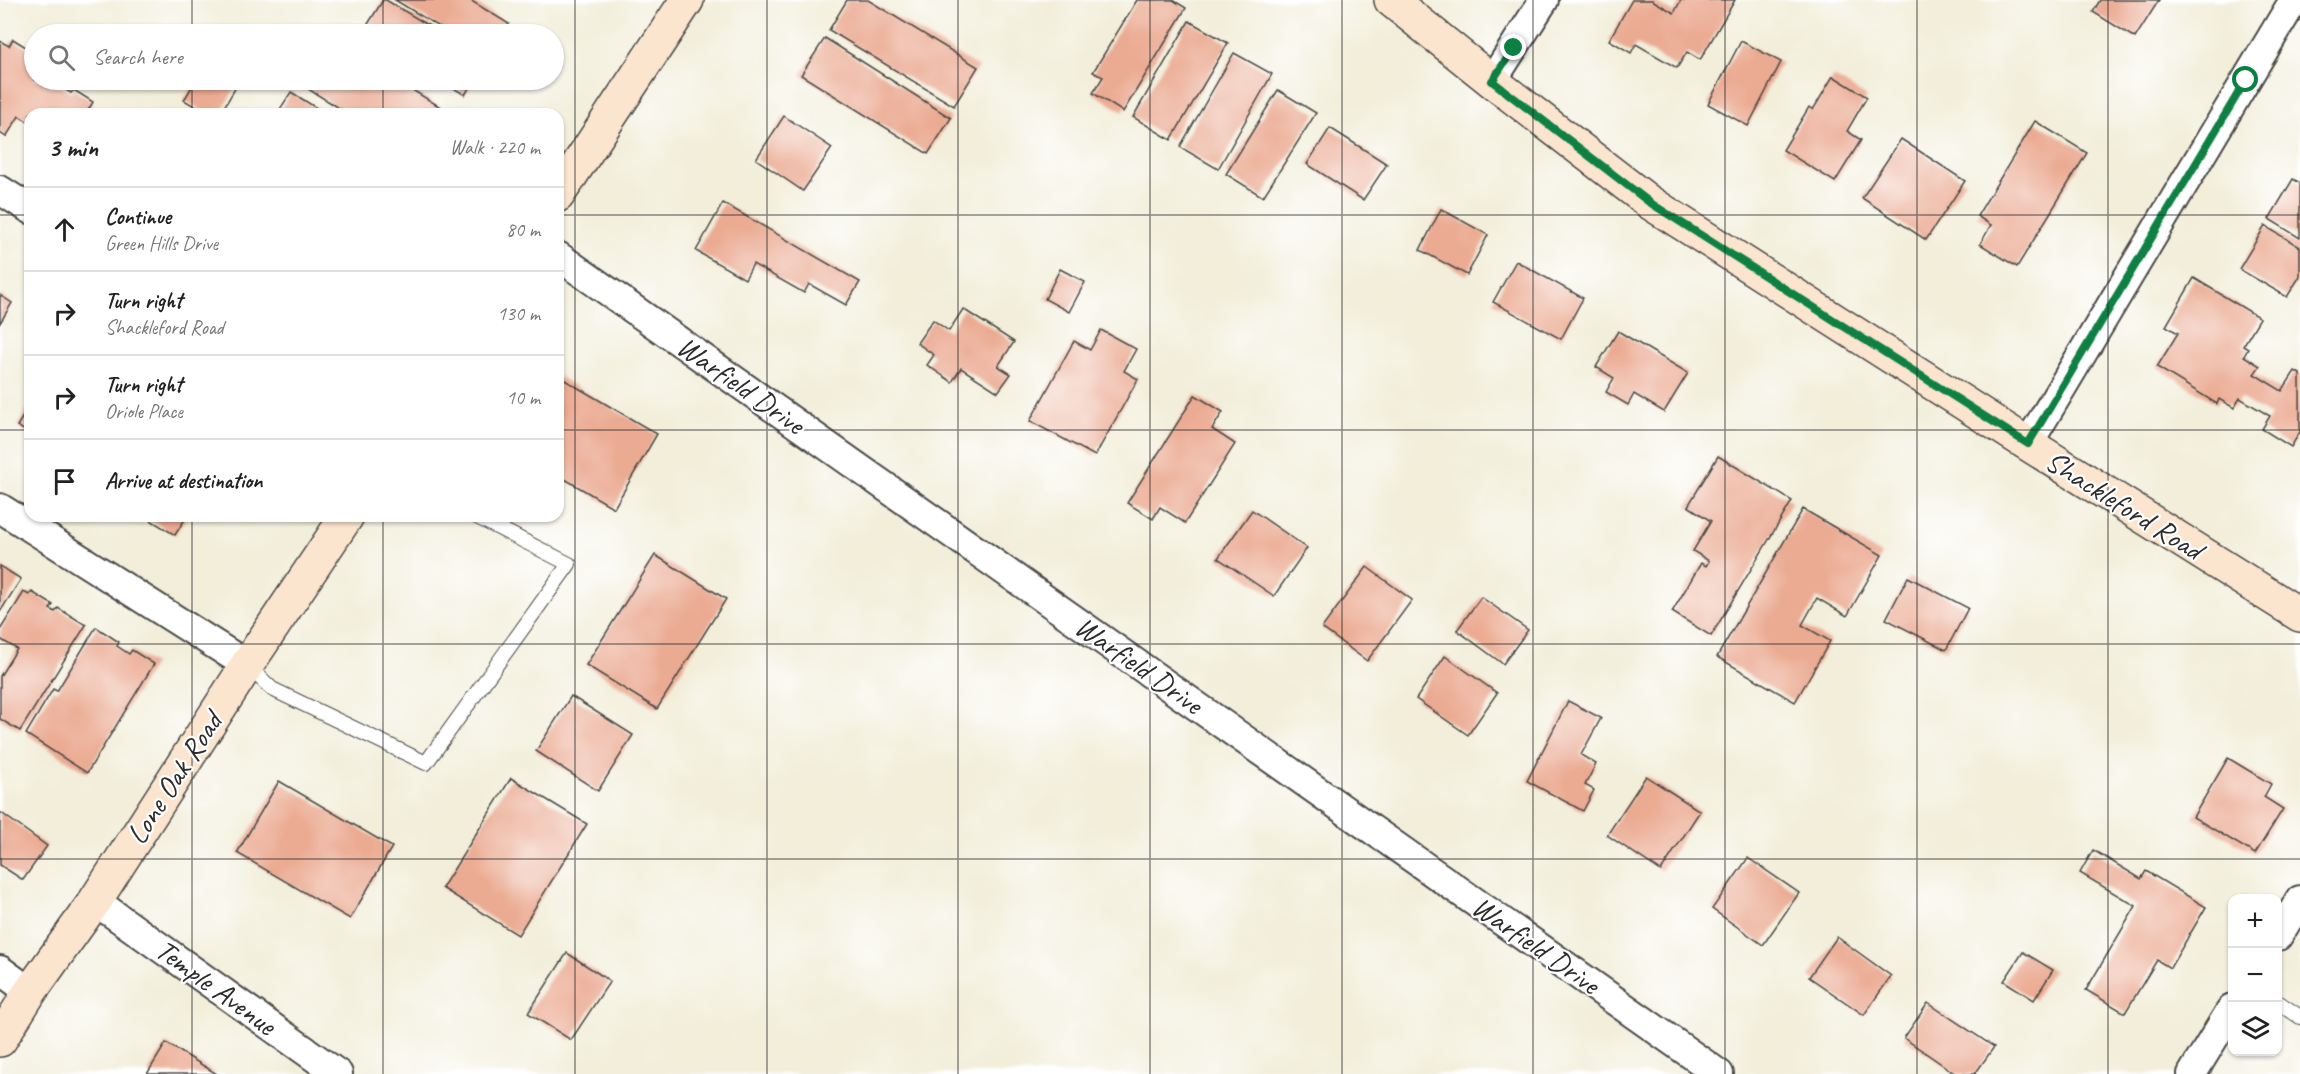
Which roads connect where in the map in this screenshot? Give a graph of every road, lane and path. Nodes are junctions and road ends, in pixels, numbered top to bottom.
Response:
1 (687, 0) edge
2 (1391, 0) edge
3 (1544, 0) edge
4 (2294, 0) edge
5 (1492, 81) junction
6 (564, 186) edge
7 (0, 190) edge
8 (24, 205) edge
9 (564, 260) edge
10 (2028, 444) junction
11 (0, 508) edge
12 (343, 522) edge
13 (487, 522) edge
14 (2300, 615) edge
15 (247, 665) junction
16 (2300, 900) edge
17 (95, 901) junction
18 (2282, 928) edge
19 (0, 970) edge
20 (30, 992) junction
21 (2282, 1005) edge
22 (2228, 1015) edge
23 (2300, 1017) edge
24 (0, 1040) edge
25 (338, 1074) edge
26 (1719, 1074) edge
27 (2192, 1074) edge

1 - 6 street
2 - 5 street, Shackleford Road
3 - 5 street
4 - 10 street
5 - 10 street, Shackleford Road
7 - 8 street
9 - 26 street, Warfield Drive
10 - 14 street, Shackleford Road
11 - 15 street
12 - 15 street, Lone Oak Road
13 - 15 lane
15 - 17 street, Lone Oak Road
16 - 18 street
17 - 20 street, Lone Oak Road
17 - 25 street, Temple Avenue
19 - 20 street
20 - 24 street, Lone Oak Road
21 - 23 lane
22 - 27 street

